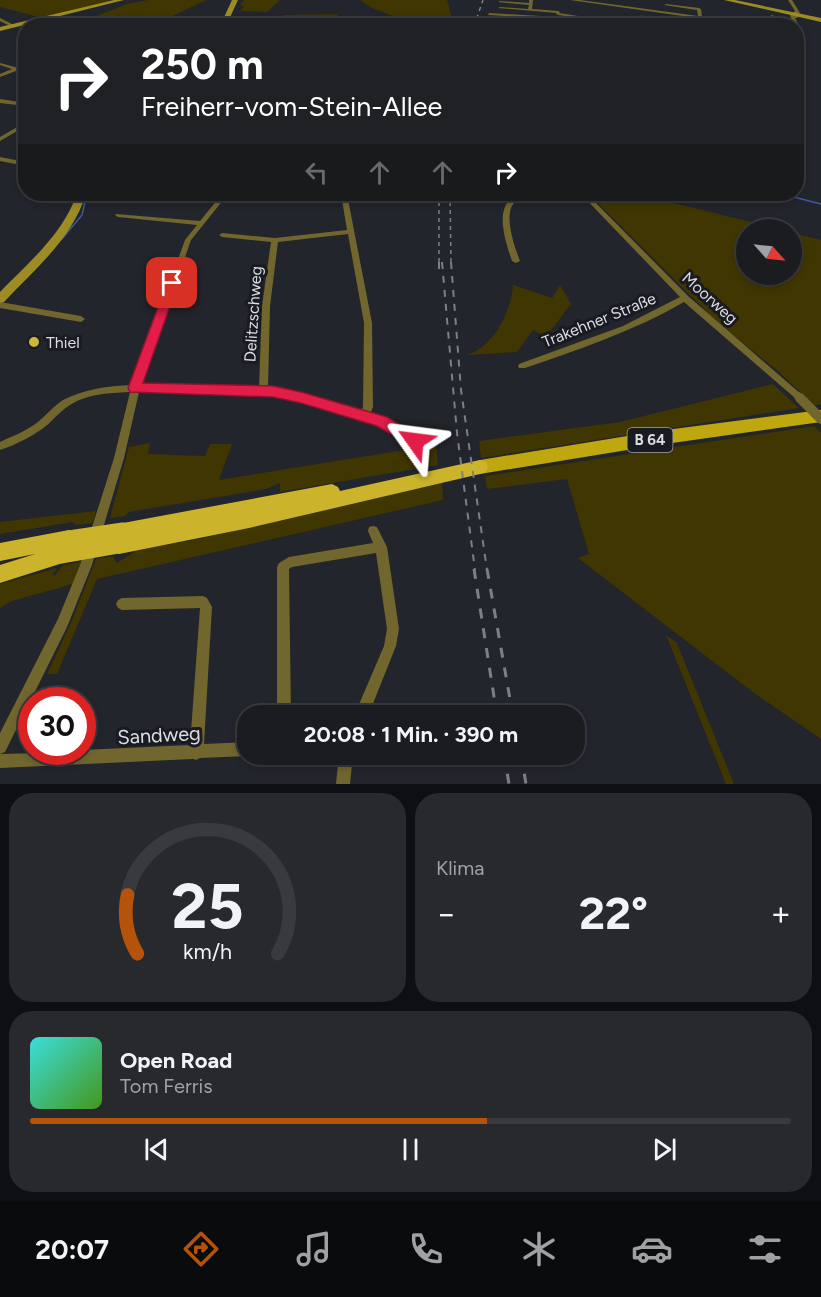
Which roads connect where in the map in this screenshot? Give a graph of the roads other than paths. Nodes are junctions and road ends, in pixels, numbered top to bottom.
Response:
1 (121, 0) edge
2 (235, 0) edge
3 (572, 0) edge
4 (728, 0) edge
5 (790, 0) edge
6 (624, 1) edge
7 (500, 2) dead end
8 (531, 2) edge
9 (666, 3) edge
10 (559, 5) dead end
11 (620, 6) junction
12 (500, 8) dead end
13 (530, 10) junction
14 (592, 12) dead end
15 (667, 12) junction
16 (489, 14) dead end
17 (700, 14) junction
18 (796, 15) junction
19 (729, 16) dead end
20 (558, 17) junction
21 (52, 18) edge
22 (227, 18) edge
23 (587, 18) joint
24 (723, 18) edge
25 (796, 18) edge
26 (0, 20) edge
27 (821, 20) edge
28 (13, 26) junction
29 (18, 26) edge
30 (0, 30) edge
31 (0, 64) edge
32 (16, 69) joint
33 (0, 76) edge
34 (1, 102) edge
35 (18, 104) edge
36 (18, 128) edge
37 (0, 139) edge
38 (0, 159) edge
39 (18, 162) edge
40 (78, 201) edge
41 (219, 201) edge
42 (345, 201) edge
43 (514, 201) edge
44 (591, 201) edge
45 (118, 215) dead end
46 (201, 223) junction
47 (351, 232) junction
48 (222, 235) dead end
49 (275, 240) junction
50 (516, 261) dead end
51 (685, 298) junction
52 (0, 299) edge
53 (0, 305) edge
54 (0, 312) edge
55 (35, 313) junction
56 (81, 319) dead end
57 (522, 366) dead end
58 (135, 388) junction
59 (263, 391) junction
60 (364, 416) junction
61 (821, 417) edge
62 (415, 441) dead end
63 (0, 446) edge
64 (480, 467) joint
65 (373, 531) dead end
66 (65, 547) junction
67 (381, 547) junction
68 (0, 552) edge
69 (0, 565) edge
70 (0, 574) edge
71 (122, 604) dead end
72 (284, 705) edge
73 (366, 705) edge
74 (0, 747) edge
75 (237, 750) edge
76 (196, 753) junction
77 (0, 761) edge
78 (345, 765) edge
79 (343, 784) edge

1 - 21 main road
2 - 22 main road
3 - 11 street
4 - 18 main road
5 - 18 street
6 - 11 street
7 - 8 street
8 - 13 street
9 - 15 street
9 - 17 street
10 - 20 street
11 - 15 street
12 - 13 street
13 - 20 street
14 - 23 street
15 - 17 street
16 - 20 street
17 - 19 street
17 - 24 street
18 - 25 street
18 - 27 main road
20 - 23 street
26 - 28 street
28 - 29 main road
28 - 30 main road
31 - 32 street
32 - 33 street
34 - 35 street
36 - 37 street
38 - 39 street
40 - 52 main road
41 - 46 street
42 - 47 street
43 - 50 street
44 - 51 street, Moorweg
45 - 46 street
46 - 58 street
47 - 49 street
47 - 60 street
48 - 49 street
49 - 59 street, Delitzschweg
51 - 57 street, Trakehner Straße
51 - 61 street, Moorweg, bridge
53 - 55 street
54 - 55 street
55 - 56 street
58 - 59 street
58 - 63 street
58 - 74 street
59 - 60 street
60 - 62 street
61 - 64 main road, B 64
64 - 66 highway, B 64, bridge
65 - 67 street
66 - 68 highway, B 64
66 - 69 highway, B 64
66 - 70 highway
67 - 72 street
67 - 73 street
71 - 76 street
75 - 76 street, Sandweg
76 - 77 street, Sandweg
78 - 79 street

